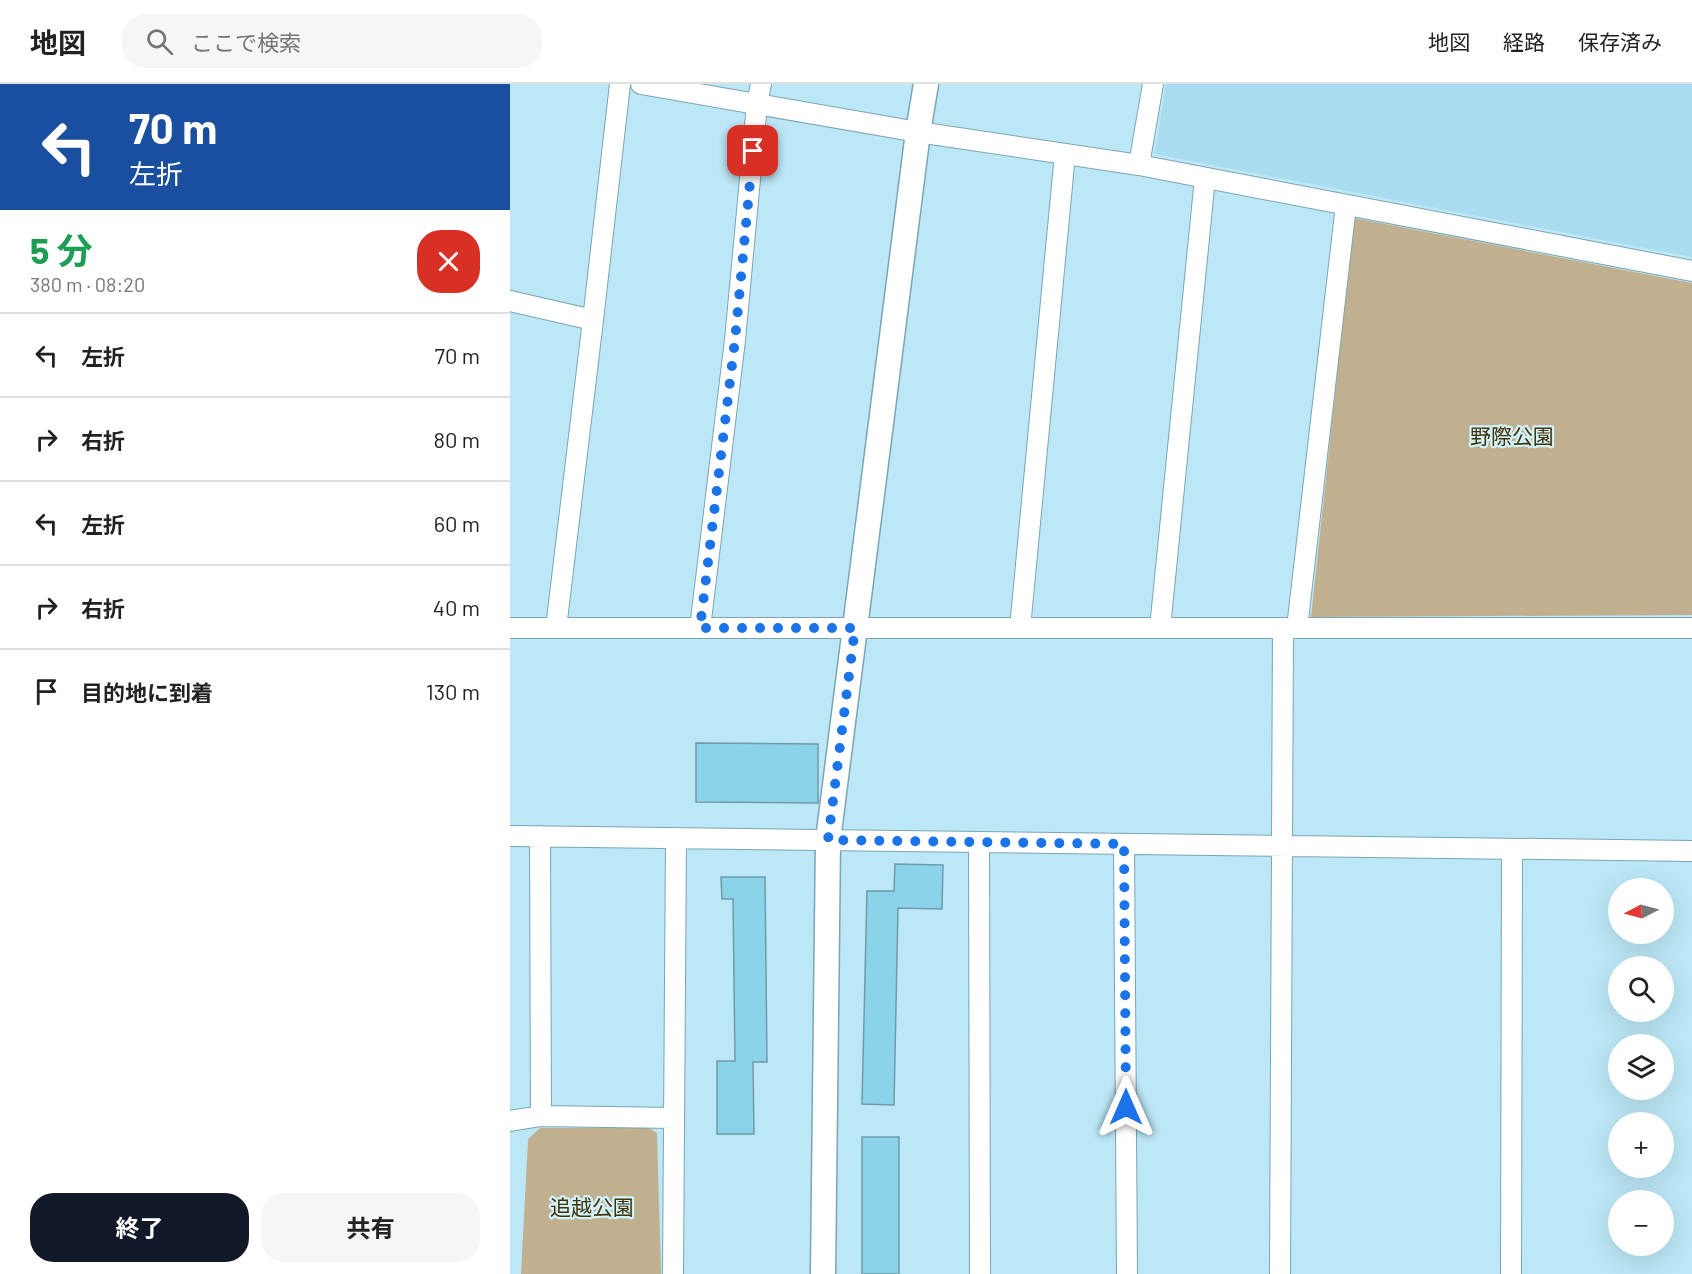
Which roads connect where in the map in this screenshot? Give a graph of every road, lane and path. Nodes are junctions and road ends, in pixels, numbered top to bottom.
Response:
1 (620, 84) edge
2 (641, 84) edge
3 (761, 84) edge
4 (926, 84) edge
5 (1153, 84) edge
6 (758, 104) junction
7 (918, 132) junction
8 (1065, 154) junction
9 (1139, 165) junction
10 (1206, 178) junction
11 (1346, 205) junction
12 (1692, 271) edge
13 (510, 301) edge
14 (594, 320) junction
15 (510, 628) edge
16 (556, 628) junction
17 (700, 628) junction
18 (855, 628) junction
19 (1020, 628) junction
20 (1160, 628) junction
21 (1290, 628) junction
22 (1692, 628) edge
23 (510, 836) edge
24 (540, 836) junction
25 (676, 838) junction
26 (828, 840) junction
27 (979, 842) junction
28 (1124, 844) junction
29 (1282, 846) junction
30 (1512, 849) junction
31 (1692, 851) edge
32 (541, 1116) junction
33 (674, 1118) junction
34 (510, 1121) edge
35 (673, 1274) edge
36 (823, 1274) edge
37 (980, 1274) edge
38 (1127, 1274) edge
39 (1280, 1274) edge
40 (1511, 1274) edge

1 - 14 street
2 - 6 street
3 - 6 street
4 - 7 street
5 - 9 street
6 - 7 street
6 - 17 street
7 - 8 street
7 - 18 street
8 - 9 street
8 - 19 street
9 - 10 street
10 - 11 street
10 - 20 street
11 - 12 street
11 - 21 street
13 - 14 street
14 - 16 street
15 - 16 street
16 - 17 street
17 - 18 street
18 - 19 street
18 - 26 street
19 - 20 street
20 - 21 street
21 - 22 street
21 - 29 street
23 - 24 street
24 - 25 street
24 - 32 street
25 - 26 street
25 - 33 street
26 - 27 street
26 - 36 street
27 - 28 street
27 - 37 street
28 - 29 street
28 - 38 street
29 - 30 street
29 - 39 street
30 - 31 street
30 - 40 street
32 - 33 street
32 - 34 street
33 - 35 street

